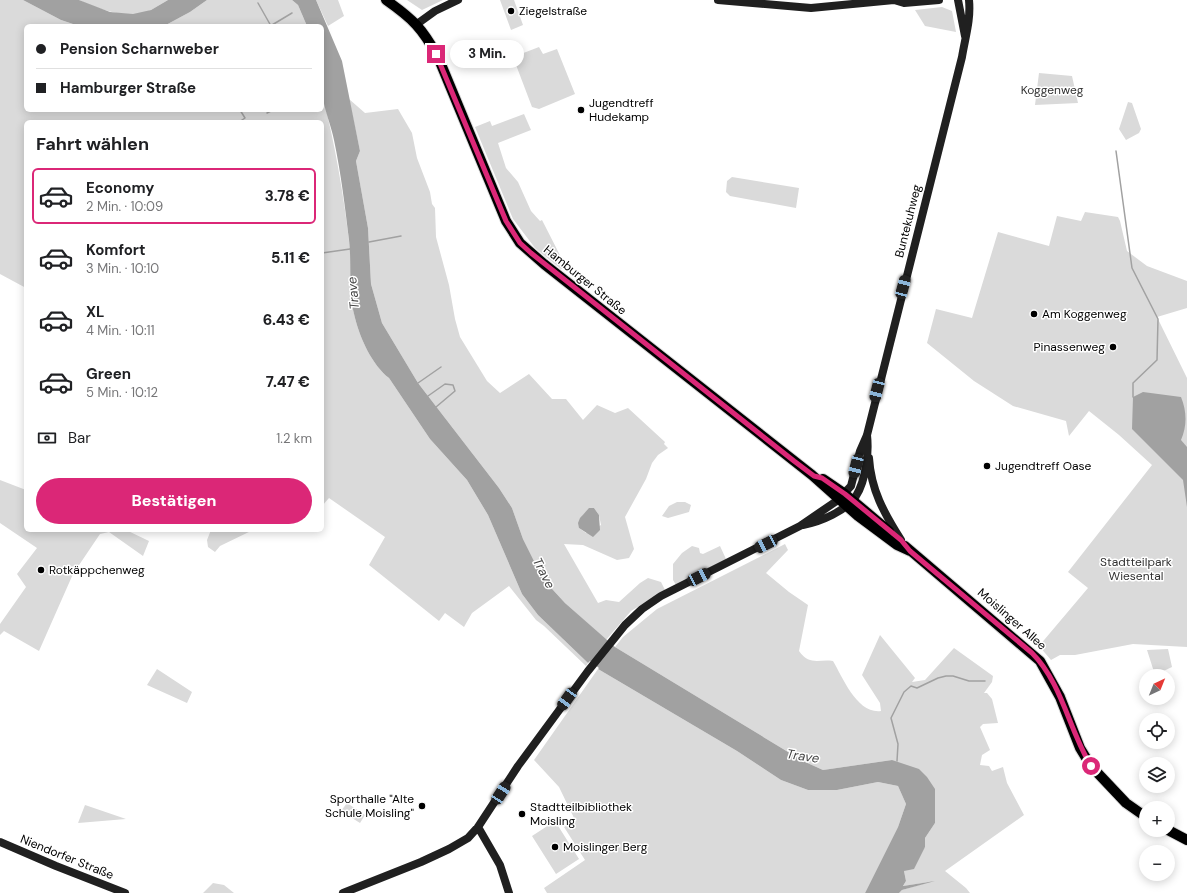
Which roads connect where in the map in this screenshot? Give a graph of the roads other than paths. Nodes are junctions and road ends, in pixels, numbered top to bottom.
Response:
1 (386, 0) edge
2 (458, 0) edge
3 (718, 0) edge
4 (894, 0) edge
5 (938, 0) edge
6 (958, 0) edge
7 (969, 0) edge
8 (417, 24) junction
9 (965, 36) junction
10 (867, 435) junction
11 (868, 447) junction
12 (845, 500) junction
13 (854, 512) joint
14 (901, 540) junction
15 (910, 551) junction
16 (1139, 812) edge
17 (478, 827) junction
18 (1175, 834) edge
19 (1187, 840) edge
20 (0, 842) edge
21 (125, 893) edge
22 (343, 893) edge
23 (509, 893) edge

1 - 8 main road, Hamburger Straße
2 - 8 main road
3 - 4 main road
4 - 5 main road
6 - 9 main road, Buntekuhweg
7 - 9 main road, Buntekuhweg
8 - 12 main road, Hamburger Straße
9 - 10 main road, Buntekuhweg
10 - 11 main road, Buntekuhweg
10 - 12 main road, Buntekuhweg
11 - 12 main road, Buntekuhweg
11 - 14 main road
12 - 13 main road, Hamburger Straße
12 - 14 main road, Moislinger Allee
12 - 17 main road
13 - 15 main road, Moislinger Allee
14 - 15 main road, Moislinger Allee
15 - 16 main road, Moislinger Allee
17 - 22 main road
17 - 23 main road
18 - 19 main road
20 - 21 main road, Niendorfer Straße

